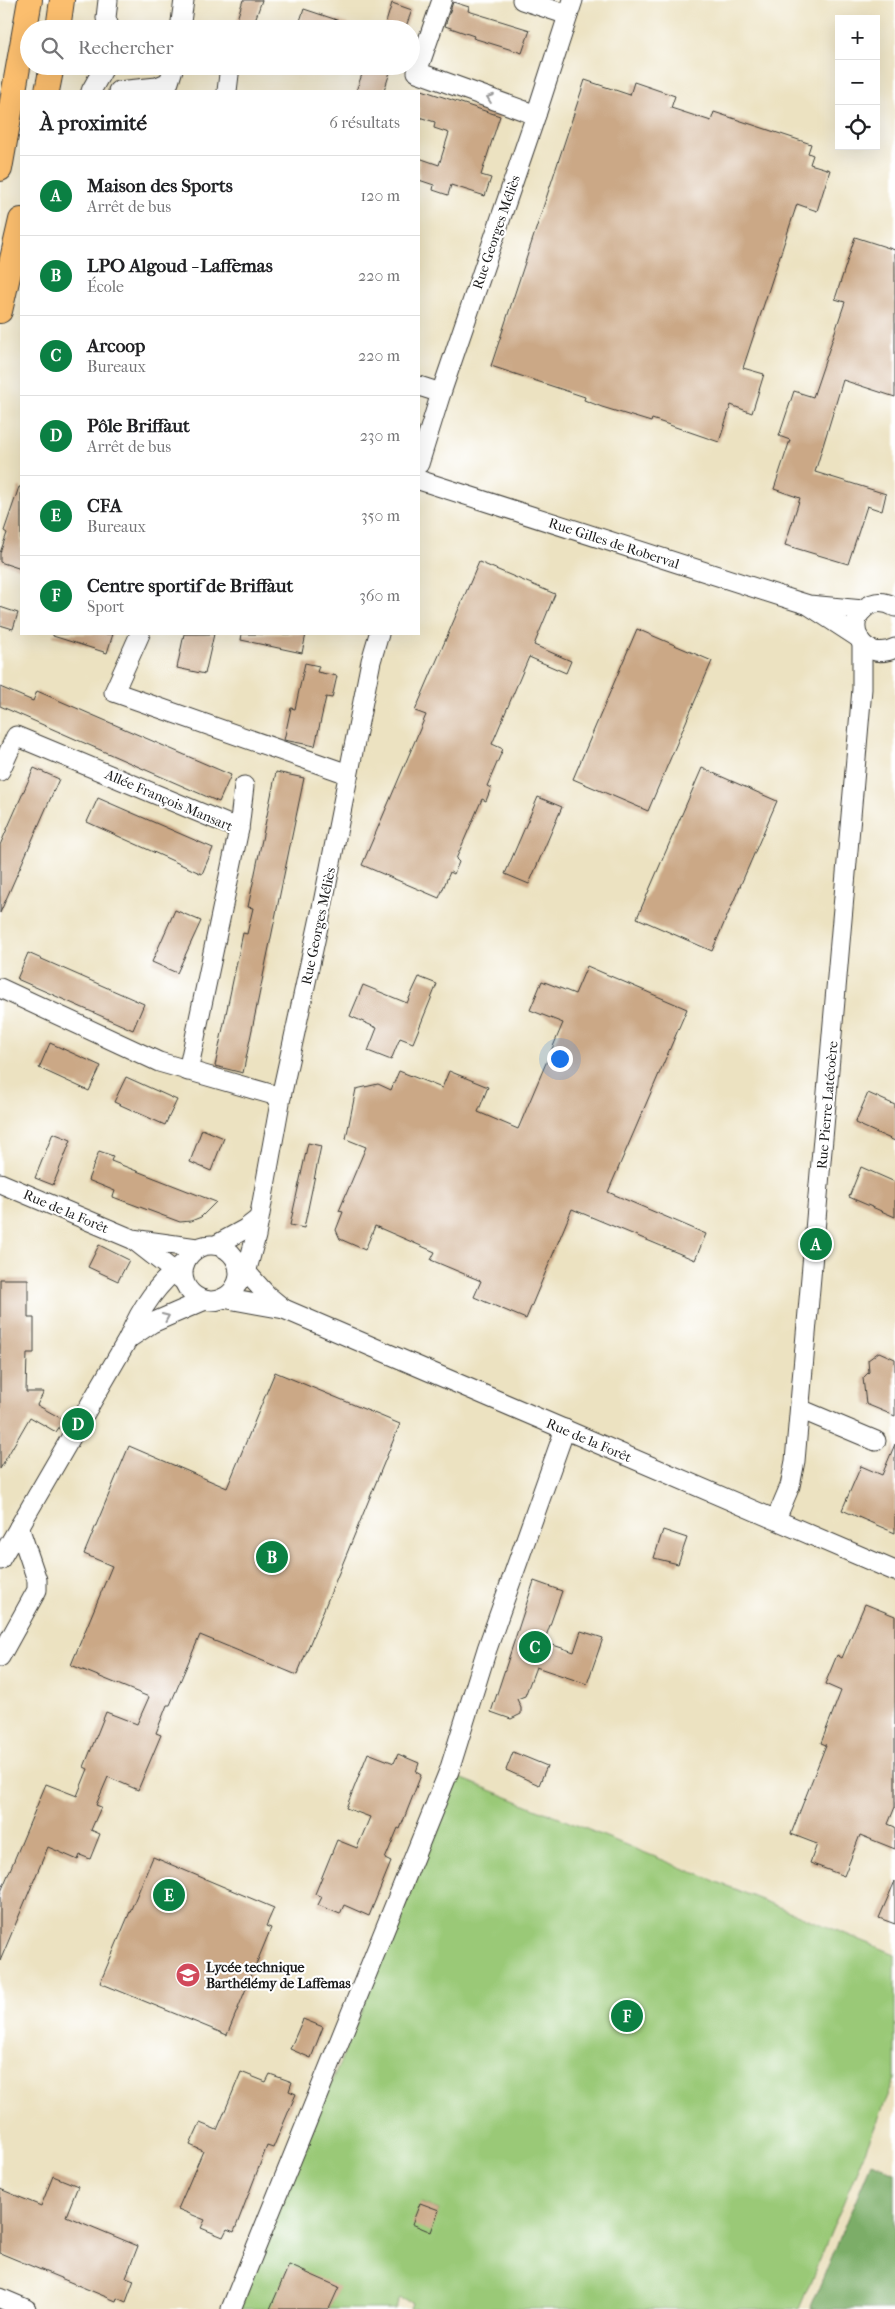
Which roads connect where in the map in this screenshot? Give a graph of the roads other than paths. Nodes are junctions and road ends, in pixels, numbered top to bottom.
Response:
1 (30, 0) edge
2 (62, 0) edge
3 (108, 0) edge
4 (184, 0) edge
5 (442, 0) edge
6 (522, 0) edge
7 (570, 7) edge
8 (26, 20) edge
9 (59, 20) edge
10 (107, 20) edge
11 (181, 20) edge
12 (20, 56) edge
13 (420, 63) edge
14 (420, 73) edge
15 (50, 75) edge
16 (100, 75) edge
17 (171, 75) edge
18 (229, 75) edge
19 (47, 90) edge
20 (92, 90) edge
21 (128, 90) edge
22 (227, 90) edge
23 (536, 115) junction
24 (0, 168) edge
25 (20, 224) edge
26 (0, 311) edge
27 (420, 386) edge
28 (441, 393) junction
29 (420, 461) edge
30 (420, 480) edge
31 (891, 601) edge
32 (809, 605) junction
33 (863, 610) junction
34 (140, 635) edge
35 (378, 635) edge
36 (874, 645) edge
37 (0, 771) edge
38 (348, 774) junction
39 (244, 786) dead end
40 (239, 829) junction
41 (0, 988) edge
42 (188, 1071) junction
43 (281, 1097) junction
44 (0, 1183) edge
45 (258, 1219) junction
46 (132, 1239) junction
47 (216, 1245) junction
48 (197, 1248) junction
49 (181, 1273) junction
50 (229, 1284) junction
51 (284, 1309) junction
52 (128, 1339) junction
53 (800, 1410) junction
54 (565, 1429) junction
55 (876, 1441) dead end
56 (776, 1519) junction
57 (19, 1527) junction
58 (0, 1560) edge
59 (895, 1571) edge
60 (0, 1656) edge
61 (0, 2298) edge
62 (26, 2309) edge
63 (230, 2309) edge

1 - 8 main road
2 - 9 main road
3 - 10 street
4 - 11 street
13 -> 5 street
6 - 7 street
7 - 23 street, Rue Georges Méliès
12 - 24 main road
23 -> 14 street
15 - 19 main road
16 - 20 street
17 - 21 street
18 - 22 street
23 - 28 street, Rue Georges Méliès
25 - 26 main road
27 - 28 street
28 - 29 street, Rue Georges Méliès
30 - 32 street, Rue Gilles de Roberval
31 - 33 street
32 - 33 street, Rue Gilles de Roberval
32 - 36 street, Rue Gilles de Roberval
33 - 36 street, Rue Pierre Latécoère
34 - 38 street
35 - 38 street, Rue Georges Méliès
36 - 53 street, Rue Pierre Latécoère
37 - 40 street, Allée François Mansart
38 - 43 street, Rue Georges Méliès
39 - 40 street
40 - 42 street, Allée François Mansart
41 - 42 street
42 - 43 street
43 - 45 street, Rue Georges Méliès
44 - 46 street, Rue de la Forêt
45 - 47 street
45 - 50 street, Rue Georges Méliès
46 - 48 street
46 - 49 street
47 - 48 street
47 - 50 street
48 - 49 street
49 - 50 street
49 - 52 street
50 - 51 street, Rue de la Forêt
50 - 51 street, Rue de la Forêt
52 -> 50 street
51 - 54 street, Rue de la Forêt
52 - 57 street
53 - 55 street
53 - 56 street, Rue Pierre Latécoère
54 - 56 street, Rue de la Forêt
54 - 63 street
56 - 59 street, Rue de la Forêt
57 - 58 street
57 - 60 street
61 - 62 street

